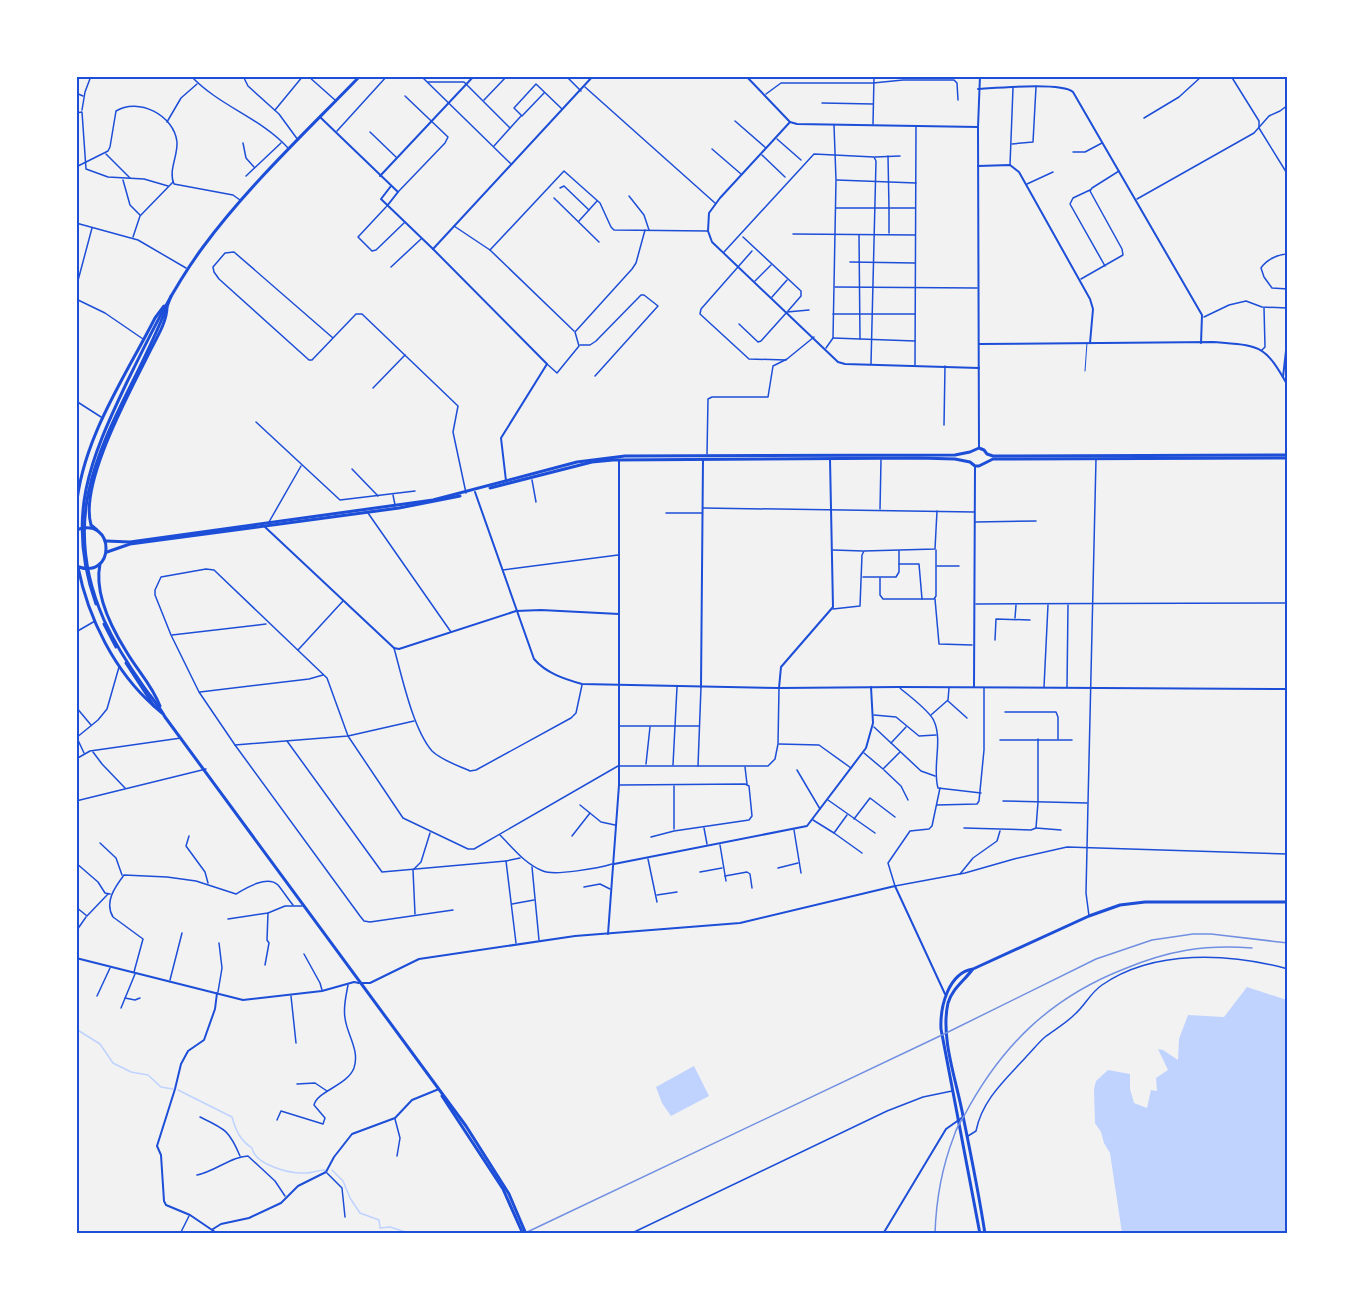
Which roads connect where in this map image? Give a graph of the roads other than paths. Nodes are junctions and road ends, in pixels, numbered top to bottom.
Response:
1 (91, 76) edge
2 (191, 76) edge
3 (243, 76) edge
4 (303, 76) edge
5 (309, 76) edge
6 (360, 76) edge
7 (387, 76) edge
8 (421, 76) edge
9 (474, 76) edge
10 (507, 76) edge
11 (566, 76) edge
12 (593, 76) edge
13 (746, 76) edge
14 (753, 76) edge
15 (874, 76) edge
16 (894, 76) edge
17 (957, 76) edge
18 (980, 76) edge
19 (1202, 76) edge
20 (1231, 76) edge
21 (750, 80) junction
22 (893, 80) junction
23 (956, 80) junction
24 (427, 82) junction
25 (197, 83) junction
26 (873, 83) junction
27 (466, 84) junction
28 (1013, 86) junction
29 (585, 87) junction
30 (1036, 87) junction
31 (978, 89) junction
32 (581, 91) junction
33 (76, 93) edge
34 (544, 93) junction
35 (765, 95) junction
36 (84, 96) junction
37 (405, 96) dead end
38 (958, 100) dead end
39 (336, 101) junction
40 (484, 101) junction
41 (449, 102) junction
42 (822, 103) dead end
43 (873, 104) junction
44 (1287, 105) edge
45 (563, 110) junction
46 (275, 111) junction
47 (82, 112) junction
48 (76, 113) edge
49 (522, 116) junction
50 (320, 117) junction
51 (1144, 118) dead end
52 (432, 121) junction
53 (735, 121) dead end
54 (790, 122) junction
55 (167, 123) junction
56 (834, 125) junction
57 (873, 125) junction
58 (916, 126) junction
59 (510, 128) junction
60 (978, 128) junction
61 (1259, 128) junction
62 (335, 132) junction
63 (370, 132) dead end
64 (776, 138) junction
65 (298, 140) junction
66 (281, 142) junction
67 (1103, 142) junction
68 (243, 143) dead end
69 (1011, 144) junction
70 (493, 146) junction
71 (767, 148) junction
72 (289, 149) junction
73 (712, 149) dead end
74 (1073, 152) dead end
75 (106, 154) junction
76 (761, 154) junction
77 (836, 154) junction
78 (888, 156) junction
79 (900, 156) dead end
80 (396, 157) junction
81 (874, 157) junction
82 (801, 160) dead end
83 (85, 164) junction
84 (511, 165) junction
85 (1010, 165) junction
86 (76, 166) edge
87 (978, 166) junction
88 (255, 167) junction
89 (1053, 171) dead end
90 (1119, 171) junction
91 (742, 175) junction
92 (1287, 175) edge
93 (246, 176) dead end
94 (380, 176) junction
95 (785, 177) dead end
96 (130, 178) junction
97 (123, 179) junction
98 (836, 180) junction
99 (173, 182) junction
100 (875, 182) junction
101 (888, 182) junction
102 (916, 183) junction
103 (1026, 184) junction
104 (168, 186) junction
105 (391, 186) junction
106 (560, 188) dead end
107 (1090, 190) junction
108 (398, 192) junction
109 (629, 196) dead end
110 (554, 198) dead end
111 (1135, 200) junction
112 (241, 201) junction
113 (597, 201) junction
114 (716, 203) junction
115 (387, 206) junction
116 (835, 208) junction
117 (875, 208) junction
118 (889, 208) junction
119 (916, 208) junction
120 (589, 210) junction
121 (140, 216) junction
122 (578, 222) junction
123 (404, 223) junction
124 (76, 224) edge
125 (454, 225) junction
126 (92, 228) junction
127 (645, 230) junction
128 (649, 230) junction
129 (708, 231) junction
130 (793, 234) dead end
131 (834, 235) junction
132 (859, 235) junction
133 (874, 235) junction
134 (889, 235) junction
135 (916, 236) junction
136 (743, 237) dead end
137 (133, 238) junction
138 (421, 239) junction
139 (599, 242) dead end
140 (433, 249) junction
141 (490, 250) junction
142 (752, 251) dead end
143 (723, 252) junction
144 (1287, 254) edge
145 (850, 262) dead end
146 (860, 262) junction
147 (873, 262) junction
148 (916, 263) junction
149 (772, 264) junction
150 (738, 266) junction
151 (391, 267) dead end
152 (1105, 267) junction
153 (188, 270) junction
154 (788, 279) junction
155 (1080, 279) junction
156 (755, 282) junction
157 (835, 287) junction
158 (76, 288) edge
159 (861, 288) junction
160 (873, 288) junction
161 (915, 288) junction
162 (978, 288) junction
163 (1287, 289) edge
164 (771, 297) junction
165 (76, 299) edge
166 (166, 306) junction
167 (1264, 307) junction
168 (1287, 308) edge
169 (808, 310) dead end
170 (787, 312) junction
171 (833, 314) junction
172 (860, 314) junction
173 (873, 314) junction
174 (915, 315) junction
175 (1202, 317) junction
176 (739, 324) dead end
177 (574, 332) junction
178 (1287, 333) edge
179 (814, 337) junction
180 (333, 338) junction
181 (873, 338) junction
182 (833, 339) junction
183 (860, 339) junction
184 (144, 340) junction
185 (915, 341) junction
186 (1088, 343) junction
187 (1201, 343) junction
188 (979, 344) junction
189 (580, 345) junction
190 (826, 348) junction
191 (1262, 351) junction
192 (405, 355) junction
193 (787, 360) junction
194 (547, 364) junction
195 (871, 364) junction
196 (915, 365) junction
197 (945, 366) junction
198 (979, 368) junction
199 (1085, 371) dead end
200 (595, 376) dead end
201 (1284, 380) junction
202 (1287, 386) edge
203 (373, 388) dead end
204 (76, 400) edge
205 (104, 418) junction
206 (256, 422) dead end
207 (944, 425) dead end
208 (978, 448) junction
209 (99, 449) junction
210 (970, 452) junction
211 (987, 454) junction
212 (1287, 456) edge
213 (704, 457) junction
214 (1096, 458) junction
215 (830, 459) junction
216 (881, 459) junction
217 (619, 460) junction
218 (970, 462) junction
219 (986, 462) junction
220 (302, 465) junction
221 (977, 466) junction
222 (352, 469) dead end
223 (531, 478) junction
224 (506, 481) junction
225 (414, 491) dead end
226 (475, 492) junction
227 (466, 493) junction
228 (393, 494) junction
229 (379, 496) junction
230 (536, 502) dead end
231 (394, 505) junction
232 (703, 508) junction
233 (76, 509) edge
234 (832, 511) junction
235 (880, 511) junction
236 (367, 512) junction
237 (937, 512) junction
238 (975, 512) junction
239 (666, 513) dead end
240 (703, 513) junction
241 (1036, 521) dead end
242 (975, 522) junction
243 (269, 523) junction
244 (265, 527) junction
245 (76, 530) edge
246 (97, 530) junction
247 (106, 541) junction
248 (936, 549) junction
249 (833, 550) junction
250 (899, 550) junction
251 (864, 551) junction
252 (107, 552) junction
253 (618, 555) junction
254 (100, 564) junction
255 (899, 564) junction
256 (936, 566) junction
257 (959, 566) dead end
258 (77, 567) edge
259 (502, 570) junction
260 (861, 577) junction
261 (880, 578) junction
262 (935, 598) junction
263 (922, 600) junction
264 (343, 601) junction
265 (1287, 603) edge
266 (975, 604) junction
267 (1016, 604) junction
268 (1068, 604) junction
269 (1093, 604) junction
270 (1048, 605) junction
271 (832, 609) junction
272 (516, 611) junction
273 (619, 615) junction
274 (1015, 619) junction
275 (1030, 620) dead end
276 (95, 621) junction
277 (268, 624) junction
278 (76, 632) edge
279 (451, 632) junction
280 (171, 635) junction
281 (995, 640) dead end
282 (975, 645) junction
283 (394, 648) junction
284 (297, 651) junction
285 (120, 666) junction
286 (324, 675) junction
287 (582, 684) junction
288 (142, 686) junction
289 (620, 686) junction
290 (677, 687) junction
291 (701, 687) junction
292 (871, 687) junction
293 (899, 687) junction
294 (949, 687) junction
295 (974, 687) junction
296 (984, 687) junction
297 (778, 688) junction
298 (1044, 688) junction
299 (1067, 688) junction
300 (1090, 688) junction
301 (1287, 688) edge
302 (199, 692) junction
303 (948, 700) junction
304 (154, 706) junction
305 (160, 706) junction
306 (76, 707) edge
307 (1005, 712) dead end
308 (874, 715) junction
309 (930, 716) junction
310 (165, 717) junction
311 (967, 718) dead end
312 (415, 720) junction
313 (92, 726) junction
314 (619, 726) junction
315 (650, 726) junction
316 (676, 726) junction
317 (699, 726) junction
318 (873, 726) junction
319 (907, 726) junction
320 (936, 735) junction
321 (348, 736) junction
322 (77, 737) edge
323 (182, 738) junction
324 (1038, 739) junction
325 (1000, 740) dead end
326 (1058, 740) junction
327 (1072, 740) dead end
328 (287, 741) junction
329 (891, 743) junction
330 (778, 744) junction
331 (235, 745) junction
332 (93, 751) junction
333 (900, 752) junction
334 (85, 753) junction
335 (863, 753) junction
336 (76, 759) edge
337 (618, 766) junction
338 (646, 766) junction
339 (674, 766) junction
340 (698, 766) junction
341 (745, 767) junction
342 (206, 769) junction
343 (852, 769) junction
344 (883, 769) junction
345 (797, 770) dead end
346 (935, 777) junction
347 (747, 784) junction
348 (619, 785) junction
349 (674, 785) junction
350 (126, 789) junction
351 (940, 789) junction
352 (981, 793) junction
353 (828, 800) junction
354 (908, 800) dead end
355 (76, 801) edge
356 (1004, 801) dead end
357 (1038, 802) junction
358 (1088, 803) junction
359 (937, 805) junction
360 (580, 806) dead end
361 (820, 810) junction
362 (590, 813) junction
363 (848, 814) junction
364 (895, 817) dead end
365 (854, 819) junction
366 (813, 820) junction
367 (616, 825) junction
368 (704, 827) junction
369 (964, 828) dead end
370 (1036, 828) junction
371 (794, 830) junction
372 (1000, 830) junction
373 (1061, 830) dead end
374 (674, 831) junction
375 (430, 832) junction
376 (834, 833) junction
377 (875, 833) dead end
378 (500, 834) junction
379 (189, 836) dead end
380 (572, 836) dead end
381 (651, 837) dead end
382 (100, 843) dead end
383 (720, 844) junction
384 (707, 846) junction
385 (1088, 849) junction
386 (862, 853) dead end
387 (1287, 854) edge
388 (522, 857) junction
389 (647, 857) junction
390 (506, 861) junction
391 (76, 863) edge
392 (800, 863) junction
393 (613, 864) junction
394 (532, 865) junction
395 (724, 868) junction
396 (778, 868) dead end
397 (413, 870) junction
398 (700, 872) dead end
399 (801, 873) dead end
400 (960, 874) junction
401 (122, 876) junction
402 (725, 876) junction
403 (726, 881) dead end
404 (208, 884) junction
405 (895, 886) junction
406 (584, 887) dead end
407 (752, 888) dead end
408 (611, 890) junction
409 (677, 892) dead end
410 (110, 894) junction
411 (655, 895) junction
412 (535, 900) junction
413 (657, 902) dead end
414 (1287, 902) edge
415 (511, 904) junction
416 (293, 906) junction
417 (306, 906) junction
418 (76, 907) edge
419 (453, 910) dead end
420 (268, 913) junction
421 (415, 915) junction
422 (87, 916) junction
423 (1089, 916) junction
424 (228, 919) dead end
425 (77, 930) edge
426 (182, 933) dead end
427 (608, 934) junction
428 (539, 940) junction
429 (219, 943) dead end
430 (516, 944) junction
431 (304, 954) dead end
432 (76, 958) edge
433 (265, 965) dead end
434 (110, 968) junction
435 (973, 969) junction
436 (1287, 969) edge
437 (134, 973) junction
438 (169, 981) junction
439 (348, 984) junction
440 (364, 984) junction
441 (322, 991) junction
442 (218, 992) junction
443 (291, 995) junction
444 (946, 995) junction
445 (97, 996) dead end
446 (125, 998) junction
447 (140, 998) dead end
448 (949, 998) junction
449 (121, 1008) dead end
450 (296, 1043) dead end
451 (948, 1059) junction
452 (297, 1084) dead end
453 (439, 1089) junction
454 (952, 1090) junction
455 (327, 1092) junction
456 (200, 1117) dead end
457 (963, 1117) junction
458 (395, 1118) junction
459 (277, 1120) dead end
460 (958, 1120) junction
461 (966, 1137) junction
462 (397, 1156) dead end
463 (240, 1157) junction
464 (326, 1172) junction
465 (197, 1175) dead end
466 (286, 1197) junction
467 (190, 1215) junction
468 (345, 1217) dead end
469 (213, 1229) junction
470 (180, 1233) edge
471 (209, 1233) edge
472 (218, 1233) edge
473 (524, 1233) edge
474 (630, 1233) edge
475 (883, 1233) edge
476 (980, 1233) edge
477 (986, 1233) edge

1 - 36 street
2 - 25 street
3 - 46 street
4 - 46 street
5 - 39 street
6 - 39 main road
7 - 62 street
8 - 24 street
9 - 27 street
10 - 40 street
11 - 32 street
12 - 29 street
13 - 21 street
14 - 21 street
15 - 26 street
16 - 22 street
17 - 23 street
18 - 31 street
19 - 51 street
20 - 61 street
21 - 35 street
22 - 23 street
22 - 26 street
23 - 38 street
24 - 27 street
24 - 41 street
25 - 55 street
25 - 66 street
26 - 35 street
26 - 43 street
27 - 40 street
27 - 41 street
28 - 30 street
28 - 31 street
28 - 69 street
29 - 32 street
29 - 114 street
30 - 67 street
30 - 69 street
31 - 60 street
32 - 45 street
33 - 36 street
34 - 45 street
34 - 49 street
34 - 49 street
35 - 54 street
36 - 47 street
37 - 52 street
39 - 50 main road
40 - 59 street
41 - 52 street
41 - 70 street
42 - 43 street
43 - 57 street
44 - 61 street
45 - 84 street
46 - 65 street
47 - 48 street
47 - 83 street
49 - 59 street
50 - 62 street
50 - 65 main road
52 - 80 street
52 - 108 street
53 - 71 street
54 - 56 street
54 - 64 street
55 - 75 street
55 - 99 street
56 - 57 street
56 - 77 street
57 - 58 street
58 - 60 street
58 - 102 street
59 - 70 street
60 - 87 street
61 - 92 street
61 - 111 street
62 - 94 street
63 - 80 street
64 - 71 street
64 - 82 street
65 - 72 main road
66 - 72 street
66 - 88 street
67 - 74 street
67 - 90 street
68 - 88 street
69 - 85 street
70 - 84 street
71 - 76 street
72 - 112 main road
73 - 91 street
75 - 83 street
75 - 96 street
76 - 91 street
76 - 95 street
77 - 81 street
77 - 98 street
77 - 143 street
78 - 79 street
78 - 81 street
78 - 101 street
80 - 94 street
81 - 100 street
83 - 86 street
83 - 97 street
84 - 125 street
85 - 87 street
85 - 103 street
87 - 162 street
88 - 93 street
89 - 103 street
90 - 107 street
90 - 111 street
91 - 114 street
94 - 105 street
96 - 97 street
96 - 104 street
97 - 121 street
98 - 100 street
98 - 116 street
99 - 104 street
99 - 112 street
100 - 101 street
100 - 117 street
101 - 102 street
101 - 118 street
102 - 119 street
103 - 155 street
104 - 121 street
105 - 108 street
105 - 115 street
106 - 120 street
107 - 152 street
107 - 152 street
108 - 115 street
109 - 128 street
110 - 122 street
111 - 175 street
112 - 153 main road
113 - 120 street
113 - 127 street
113 - 141 street
114 - 129 street
115 - 123 street
115 - 123 street
116 - 117 street
116 - 131 street
117 - 118 street
117 - 133 street
118 - 119 street
118 - 134 street
119 - 135 street
120 - 122 street
121 - 137 street
122 - 139 street
123 - 138 street
124 - 126 street
125 - 140 street
125 - 141 street
126 - 137 street
126 - 158 street
127 - 128 street
127 - 177 street
128 - 129 street
129 - 143 street
130 - 131 street
131 - 132 street
131 - 157 street
132 - 133 street
132 - 146 street
133 - 134 street
133 - 147 street
134 - 135 street
135 - 148 street
136 - 149 street
137 - 153 street
138 - 140 street
138 - 151 street
140 - 194 street
141 - 177 street
142 - 150 street
143 - 150 street
144 - 163 street
145 - 146 street
146 - 147 street
146 - 159 street
147 - 148 street
147 - 160 street
148 - 161 street
149 - 154 street
149 - 156 street
150 - 156 street
150 - 193 street
152 - 155 street
153 - 166 main road
154 - 164 street
154 - 170 street
155 - 186 street
156 - 164 street
157 - 159 street
157 - 171 street
159 - 160 street
159 - 172 street
160 - 161 street
160 - 173 street
161 - 162 street
161 - 174 street
162 - 188 street
164 - 170 street
165 - 184 street
166 - 184 main road
166 - 209 main road
166 - 209 main road
166 - 246 main road
167 - 168 street
167 - 175 street
167 - 191 street
169 - 170 street
170 - 176 street
170 - 179 street
171 - 172 street
171 - 182 street
172 - 173 street
172 - 183 street
173 - 174 street
173 - 181 street
174 - 185 street
175 - 187 street
177 - 189 street
178 - 201 street
179 - 190 street
179 - 193 street
180 - 180 street
180 - 192 street
181 - 183 street
181 - 185 street
181 - 195 street
182 - 183 street
182 - 190 street
184 - 205 main road
185 - 196 street
186 - 187 street
186 - 188 street
186 - 199 lane
187 - 191 street
188 - 198 street
189 - 194 street
189 - 200 street
190 - 195 street
191 - 201 street
192 - 203 street
192 - 227 street
193 - 213 street
194 - 224 street
195 - 196 street
196 - 197 street
197 - 198 street
197 - 207 street
198 - 208 street
201 - 202 street
204 - 205 street
205 - 233 main road
206 - 220 street
208 - 210 main road
208 - 211 main road
209 - 288 main road
210 - 213 main road
210 - 218 main road
211 - 212 main road
211 - 219 main road
212 - 214 main road
213 - 215 main road
213 - 217 main road
213 - 224 main road
213 - 232 street
214 - 219 main road
214 - 269 street
215 - 216 main road
215 - 234 street
216 - 218 main road
216 - 235 street
217 - 223 main road
217 - 253 street
218 - 221 main road
219 - 221 main road
220 - 229 street
220 - 243 street
221 - 238 street
222 - 229 street
223 - 226 main road
223 - 230 street
224 - 227 main road
225 - 228 street
226 - 236 main road
226 - 259 street
227 - 231 main road
228 - 229 street
228 - 231 street
231 - 243 main road
232 - 234 street
232 - 240 street
234 - 235 street
234 - 249 street
235 - 237 street
236 - 244 main road
236 - 279 street
237 - 238 street
237 - 248 street
238 - 242 street
239 - 240 street
240 - 291 street
241 - 242 street
242 - 266 street
243 - 247 main road
244 - 252 main road
244 - 264 street
245 - 246 main road
246 - 247 main road
247 - 252 main road
248 - 250 street
248 - 256 street
249 - 251 street
249 - 271 street
250 - 251 street
250 - 255 street
251 - 260 street
252 - 254 main road
253 - 259 street
253 - 273 street
254 - 258 main road
254 - 305 main road
255 - 261 street
255 - 263 street
256 - 257 street
256 - 262 street
258 - 276 main road
259 - 272 street
260 - 261 street
260 - 271 street
261 - 263 street
262 - 263 street
262 - 282 street
264 - 283 street
264 - 284 street
265 - 269 street
266 - 267 street
266 - 282 street
267 - 270 street
267 - 274 street
268 - 269 street
268 - 270 street
268 - 299 street
269 - 300 street
270 - 298 street
271 - 297 street
272 - 273 street
272 - 279 street
272 - 287 street
273 - 289 street
274 - 275 street
274 - 281 street
276 - 278 street
276 - 285 main road
277 - 280 street
277 - 280 street
277 - 284 street
279 - 283 street
280 - 302 street
282 - 295 street
283 - 312 street
284 - 286 street
285 - 304 main road
285 - 313 street
286 - 302 street
286 - 321 street
287 - 289 street
287 - 312 street
288 - 304 main road
288 - 305 main road
289 - 290 street
289 - 314 street
290 - 291 street
290 - 316 street
291 - 297 street
291 - 317 street
292 - 293 street
292 - 297 street
292 - 308 street
293 - 294 street
293 - 309 street
294 - 295 street
294 - 303 street
295 - 296 street
296 - 298 street
296 - 352 street
297 - 330 street
298 - 299 street
299 - 300 street
300 - 301 street
300 - 358 street
302 - 331 street
303 - 309 street
303 - 311 street
304 - 310 main road
305 - 310 main road
306 - 313 street
307 - 326 street
308 - 318 street
308 - 319 street
309 - 320 street
310 - 323 main road
312 - 321 street
313 - 322 street
314 - 315 street
314 - 337 street
315 - 316 street
315 - 338 street
316 - 317 street
316 - 339 street
317 - 340 street
318 - 329 street
318 - 335 street
319 - 320 street
319 - 329 street
320 - 346 street
321 - 328 street
321 - 375 street
322 - 334 street
323 - 332 street
323 - 342 main road
324 - 325 street
324 - 326 street
324 - 357 street
326 - 327 street
328 - 331 street
328 - 397 street
329 - 333 street
330 - 341 street
330 - 343 street
331 - 421 street
332 - 334 street
332 - 350 street
333 - 344 street
333 - 346 street
334 - 336 street
335 - 343 street
335 - 344 street
337 - 338 street
337 - 348 street
337 - 378 street
338 - 339 street
339 - 340 street
340 - 341 street
341 - 347 street
342 - 350 street
342 - 417 main road
343 - 353 street
344 - 354 street
345 - 361 street
346 - 351 street
347 - 349 street
347 - 368 street
348 - 349 street
348 - 367 street
349 - 374 street
350 - 355 street
351 - 352 street
351 - 359 street
352 - 359 street
353 - 361 street
353 - 363 street
356 - 357 street
357 - 358 street
357 - 370 street
358 - 385 street
359 - 405 street
360 - 362 street
361 - 366 street
362 - 367 street
362 - 380 street
363 - 365 street
363 - 376 street
364 - 365 street
365 - 377 street
366 - 371 street
366 - 376 street
367 - 393 street
368 - 374 street
368 - 384 street
369 - 372 street
370 - 372 street
370 - 373 street
371 - 383 street
371 - 392 street
372 - 400 street
374 - 381 street
375 - 378 street
375 - 397 street
376 - 386 street
378 - 388 street
379 - 404 street
382 - 401 street
383 - 384 street
383 - 395 street
384 - 389 street
385 - 387 street
385 - 400 street
385 - 423 street
388 - 390 street
388 - 394 street
389 - 393 street
389 - 411 street
390 - 397 street
390 - 415 street
391 - 410 street
392 - 396 street
392 - 399 street
393 - 394 street
393 - 408 street
394 - 412 street
395 - 398 street
395 - 402 street
397 - 421 street
400 - 405 street
401 - 404 street
401 - 410 street
402 - 403 street
402 - 407 street
404 - 416 street
405 - 427 street
405 - 444 street
406 - 408 street
408 - 427 street
409 - 411 street
410 - 422 street
410 - 437 street
411 - 413 street
412 - 415 street
412 - 428 street
414 - 423 main road
415 - 430 street
416 - 417 street
416 - 420 street
417 - 440 main road
418 - 422 street
419 - 421 street
420 - 424 street
420 - 433 street
422 - 425 street
423 - 435 main road
426 - 438 street
427 - 428 street
428 - 430 street
429 - 442 street
430 - 440 street
431 - 441 street
432 - 434 street
434 - 437 street
434 - 445 street
435 - 444 main road
435 - 448 main road
436 - 461 street
437 - 438 street
437 - 446 street
438 - 442 street
439 - 440 street
439 - 441 street
439 - 455 street
440 - 453 main road
441 - 443 street
442 - 443 street
442 - 467 street
443 - 450 street
444 - 448 street
444 - 451 main road
446 - 447 street
446 - 449 street
448 - 451 main road
451 - 454 main road
451 - 457 main road
452 - 455 street
453 - 458 street
453 - 473 main road
454 - 460 main road
454 - 474 street
455 - 459 street
456 - 463 street
457 - 460 street
457 - 461 main road
458 - 462 street
458 - 464 street
460 - 475 street
460 - 476 main road
461 - 477 main road
463 - 465 street
463 - 466 street
464 - 466 street
464 - 468 street
466 - 469 street
467 - 469 street
467 - 470 street
469 - 471 street
469 - 472 street

